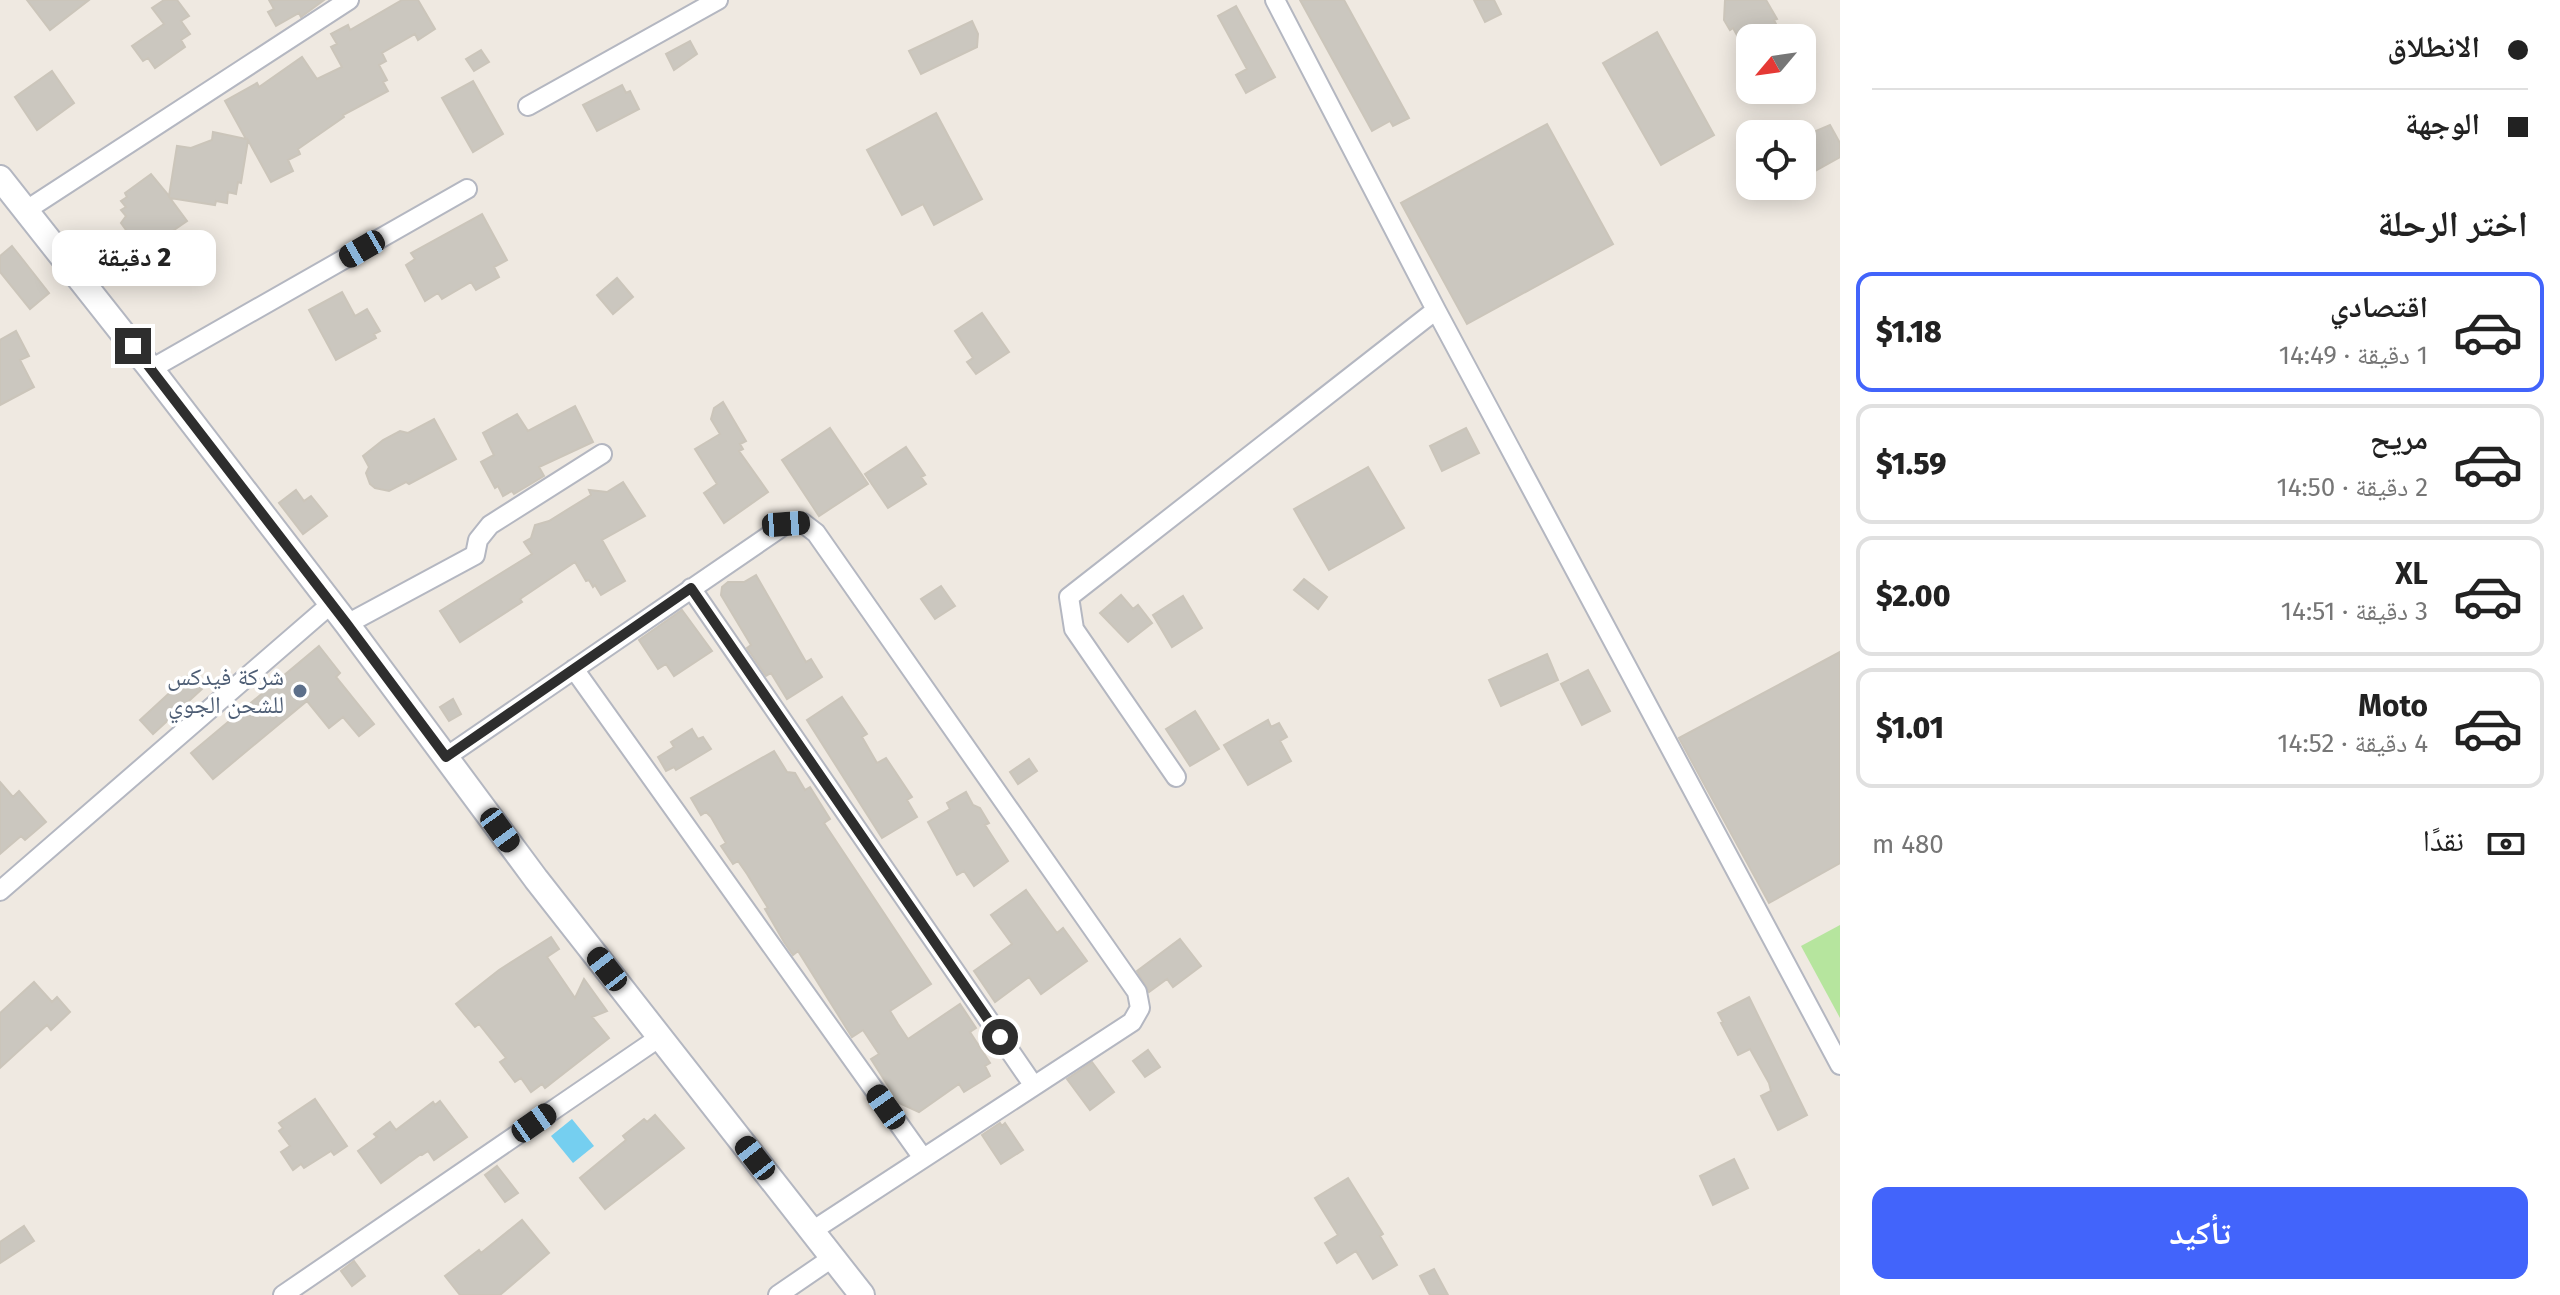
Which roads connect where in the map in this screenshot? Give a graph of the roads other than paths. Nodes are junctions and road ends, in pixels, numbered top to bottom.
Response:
1 (349, 0) edge
2 (718, 0) edge
3 (1275, 0) edge
4 (528, 106) dead end
5 (0, 178) edge
6 (467, 189) dead end
7 (25, 211) junction
8 (1436, 310) junction
9 (151, 369) junction
10 (602, 454) dead end
11 (691, 588) junction
12 (331, 604) junction
13 (347, 624) junction
14 (574, 669) junction
15 (446, 757) junction
16 (1176, 777) dead end
17 (0, 891) edge
18 (660, 1037) junction
19 (1840, 1065) edge
20 (1034, 1086) junction
21 (923, 1158) junction
22 (812, 1231) junction
23 (832, 1258) junction
24 (283, 1295) edge
25 (778, 1295) edge
26 (862, 1295) edge

1 - 7 street
2 - 4 street
3 - 8 street
5 - 7 street
6 - 9 street
7 - 9 street
8 - 16 street
8 - 19 street
9 - 12 street
10 - 13 street
11 - 14 street
11 - 20 street
11 - 20 street
12 - 13 street
12 - 17 street
13 - 15 street
14 - 15 street
14 - 21 street
15 - 18 street
18 - 22 street
18 - 24 street
20 - 21 street
21 - 22 street
22 - 23 street
23 - 25 street
23 - 26 street

